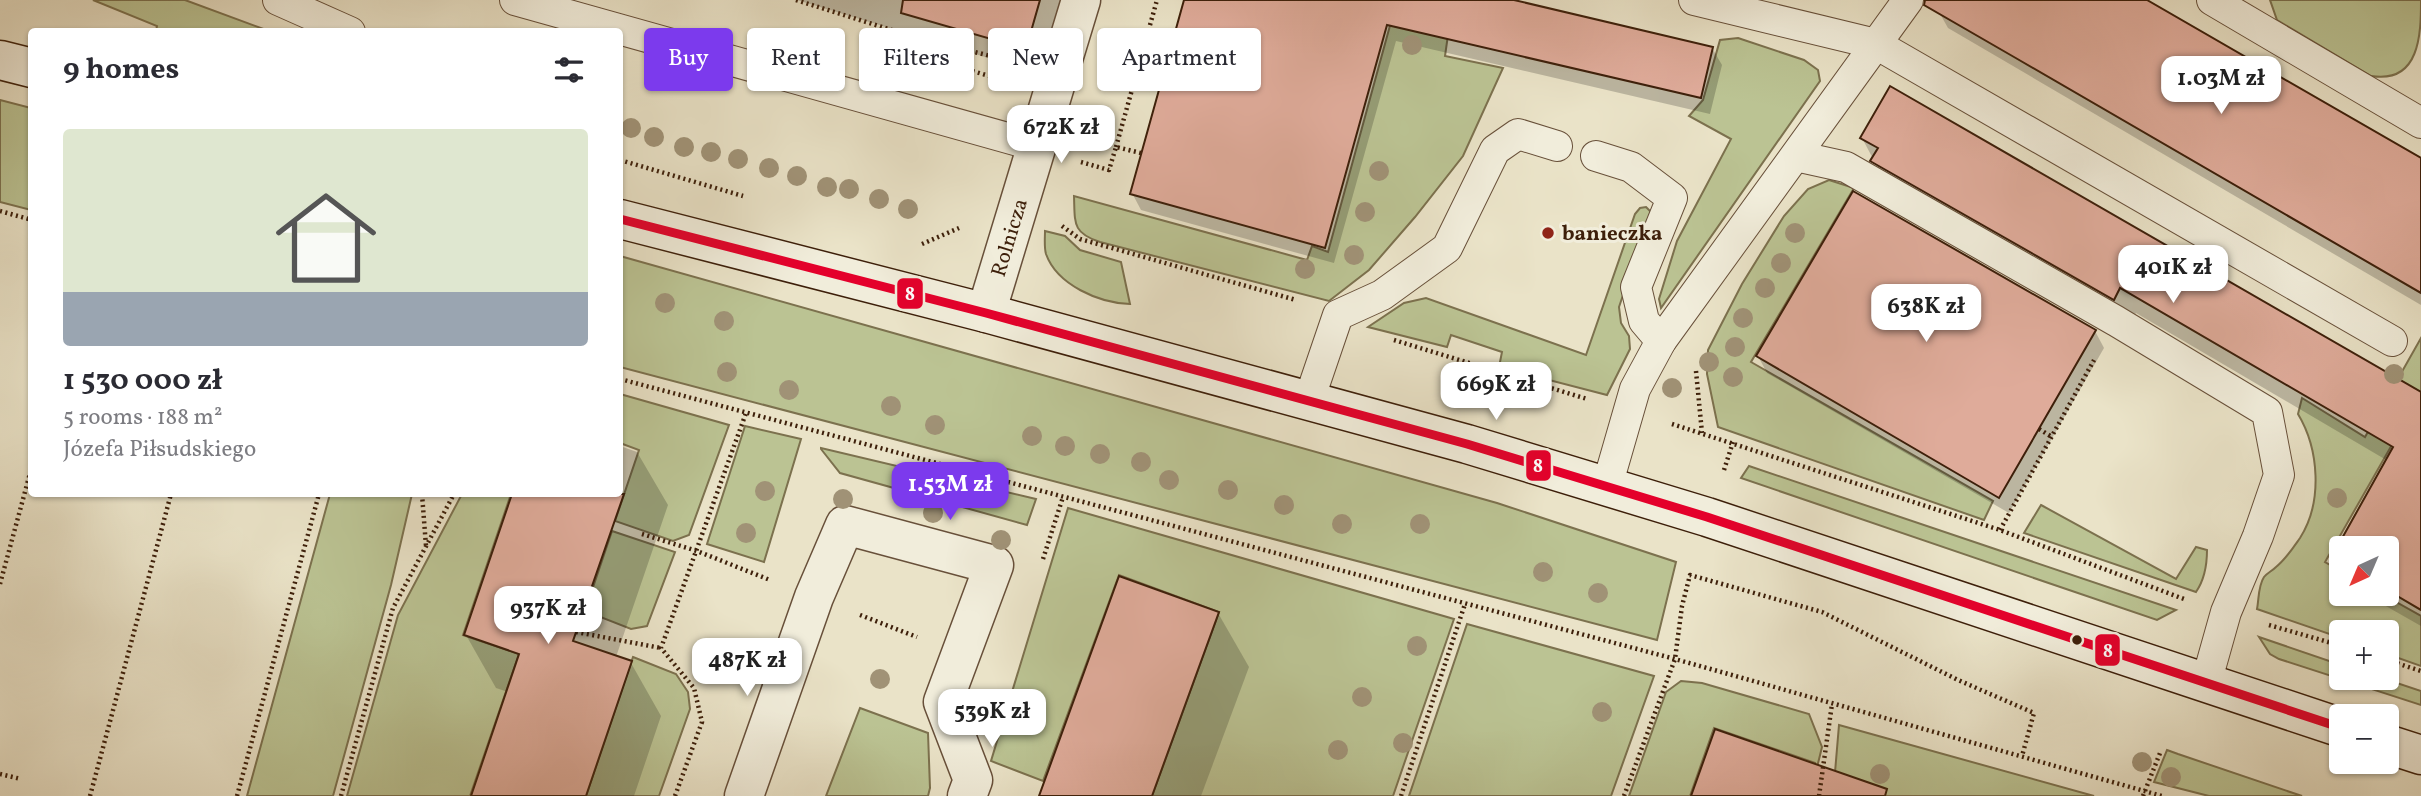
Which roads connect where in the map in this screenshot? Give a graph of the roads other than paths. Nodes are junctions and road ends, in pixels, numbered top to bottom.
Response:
1 (278, 0) edge
2 (514, 0) edge
3 (1081, 0) edge
4 (1694, 0) edge
5 (1908, 0) edge
6 (2226, 4) edge
7 (341, 28) edge
8 (614, 28) edge
9 (623, 30) edge
10 (1876, 44) junction
11 (0, 60) edge
12 (28, 67) edge
13 (2421, 123) edge
14 (1557, 145) dead end
15 (1036, 146) junction
16 (1596, 156) dead end
17 (1796, 156) junction
18 (623, 220) edge
19 (986, 313) junction
20 (1661, 341) junction
21 (2392, 341) dead end
22 (1309, 400) junction
23 (1607, 486) junction
24 (2206, 683) junction
25 (2329, 724) edge
26 (2399, 748) edge
27 (2421, 755) edge
28 (744, 796) edge
29 (967, 796) edge

1 - 7 lane
2 - 8 lane
3 - 15 street, Rolnicza
4 - 10 lane
5 - 10 lane
6 - 13 lane
9 - 15 lane
10 - 17 lane
10 - 21 lane
11 - 12 street
14 - 22 lane
15 - 19 street, Rolnicza
16 - 20 lane
17 - 20 lane
17 - 24 lane
18 - 19 street
19 - 22 street
20 - 23 lane
22 - 23 street
23 - 24 street
24 - 25 street
26 - 27 street
28 - 29 street

